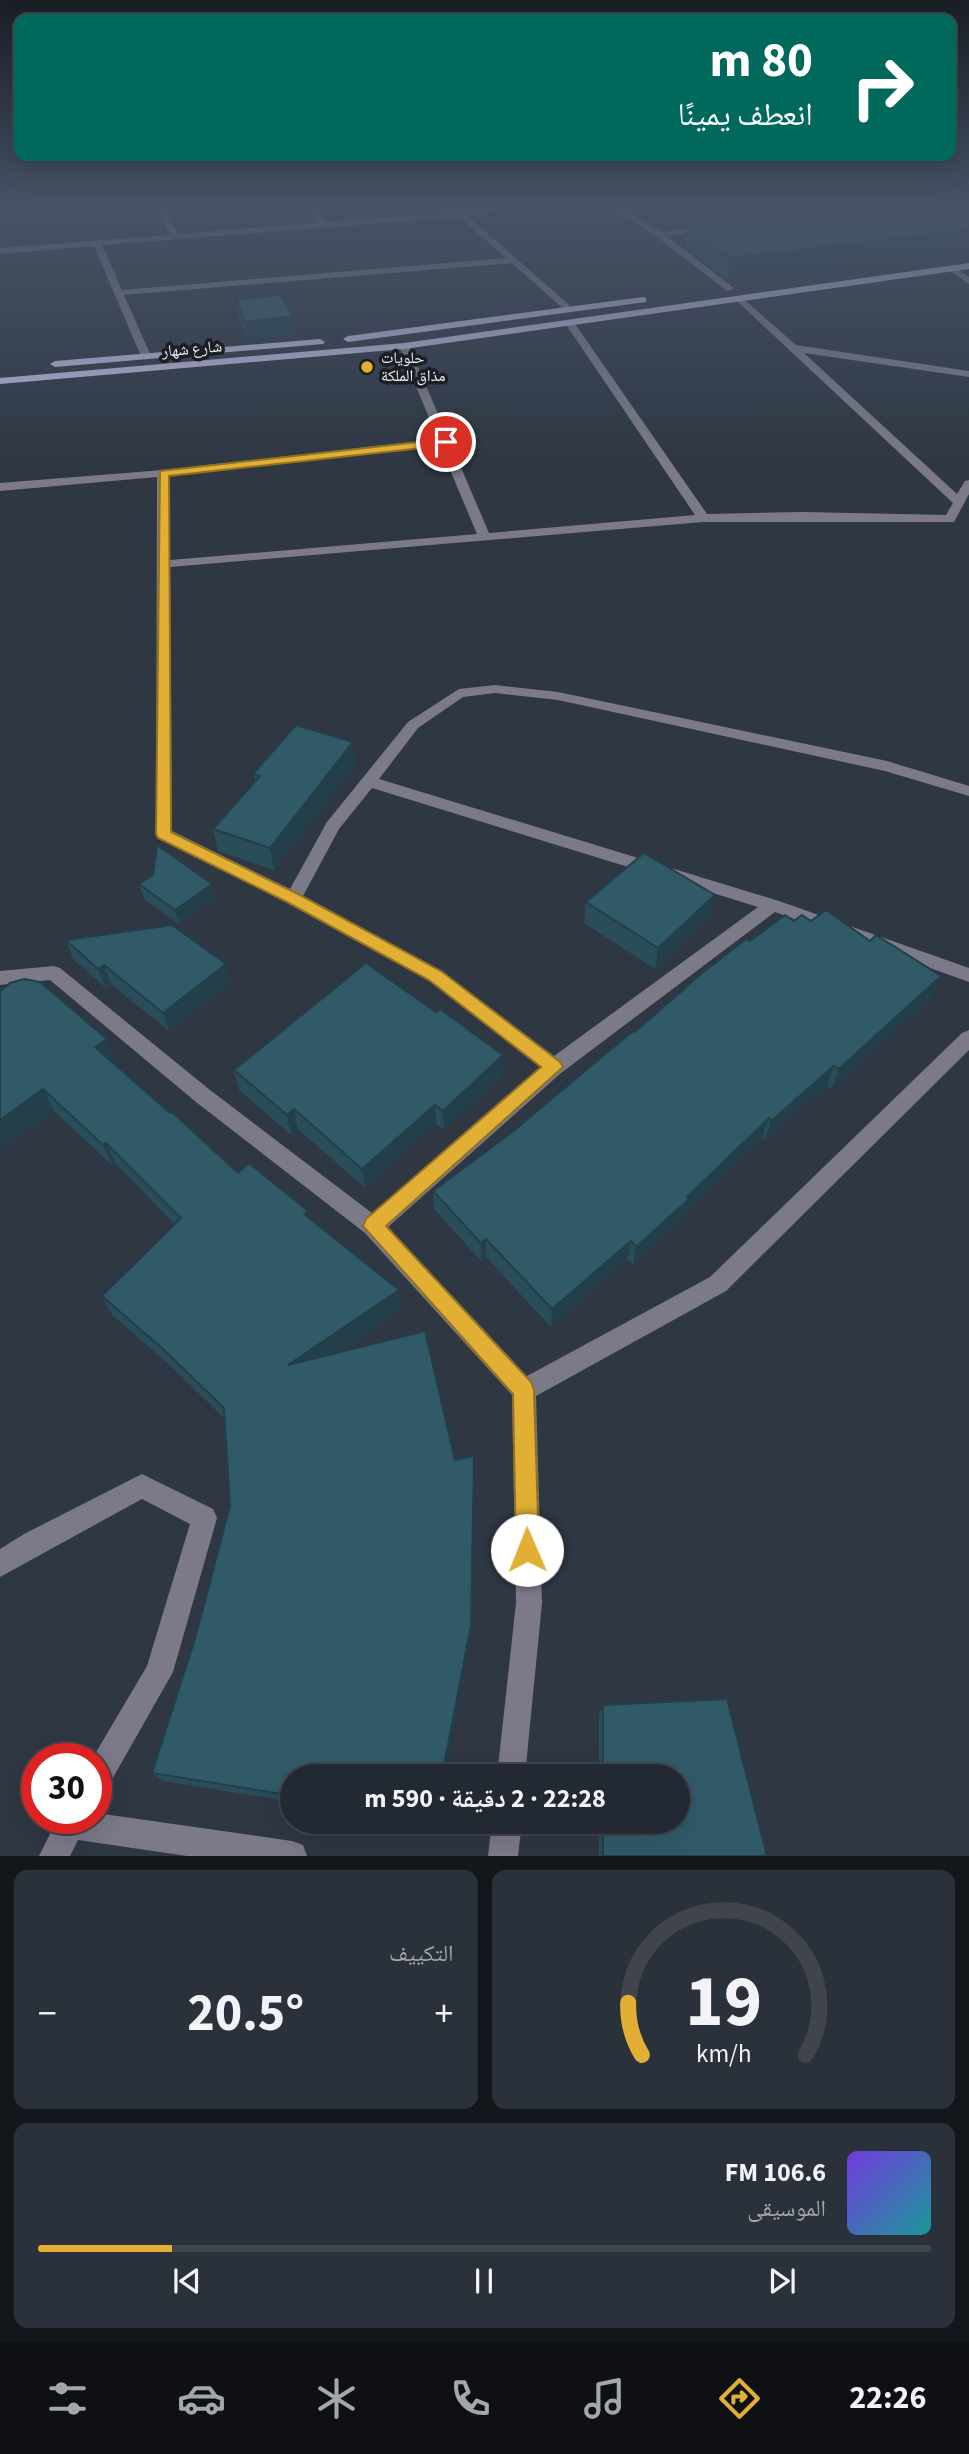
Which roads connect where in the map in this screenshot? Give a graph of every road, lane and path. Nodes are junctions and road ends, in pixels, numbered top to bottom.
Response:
1 (147, 291) edge
2 (548, 291) edge
3 (717, 291) edge
4 (797, 291) edge
5 (119, 293) joint
6 (690, 294) dead end
7 (650, 299) dead end
8 (740, 299) junction
9 (570, 310) junction
10 (569, 323) junction
11 (338, 340) dead end
12 (325, 341) dead end
13 (404, 346) junction
14 (793, 348) junction
15 (146, 356) junction
16 (40, 366) dead end
17 (969, 374) edge
18 (0, 381) edge
19 (446, 442) junction
20 (163, 473) junction
21 (969, 483) edge
22 (0, 487) edge
23 (958, 501) junction
24 (703, 518) junction
25 (950, 519) junction
26 (969, 520) edge
27 (484, 536) junction
28 (164, 564) junction
29 (368, 781) junction
30 (969, 791) edge
31 (293, 898) junction
32 (773, 905) junction
33 (969, 975) edge
34 (0, 978) edge
35 (969, 1038) edge
36 (554, 1067) junction
37 (373, 1226) junction
38 (524, 1390) junction
39 (0, 1564) edge
40 (112, 1753) edge
41 (512, 1764) edge
42 (112, 1827) edge
43 (66, 1834) edge
44 (506, 1834) edge
45 (54, 1856) edge
46 (292, 1856) edge
47 (503, 1856) edge

1 - 5 street
2 - 9 street
3 - 6 main road
4 - 8 main road, شارع شهار
5 - 15 street
7 - 9 main road
8 - 10 main road, شارع شهار
8 - 14 street
9 - 11 main road
10 - 13 main road, شارع شهار
10 - 24 street
12 - 15 main road, شارع شهار
13 - 18 main road, شارع شهار
13 - 19 street
14 - 17 street
14 - 23 street
15 - 16 main road, شارع شهار
19 - 20 street
19 - 27 street
20 - 22 street
20 - 28 street
21 - 23 street
23 - 25 street
24 - 25 street
24 - 27 street
25 - 26 street
27 - 28 street
28 - 31 street
29 - 30 street
29 - 31 street
29 - 32 street
31 - 36 street
32 - 33 street
32 - 36 street
34 - 37 street
35 - 38 street
36 - 37 street
37 - 38 street
38 - 41 street
39 - 40 street
42 - 46 street
43 - 45 street
44 - 47 street

